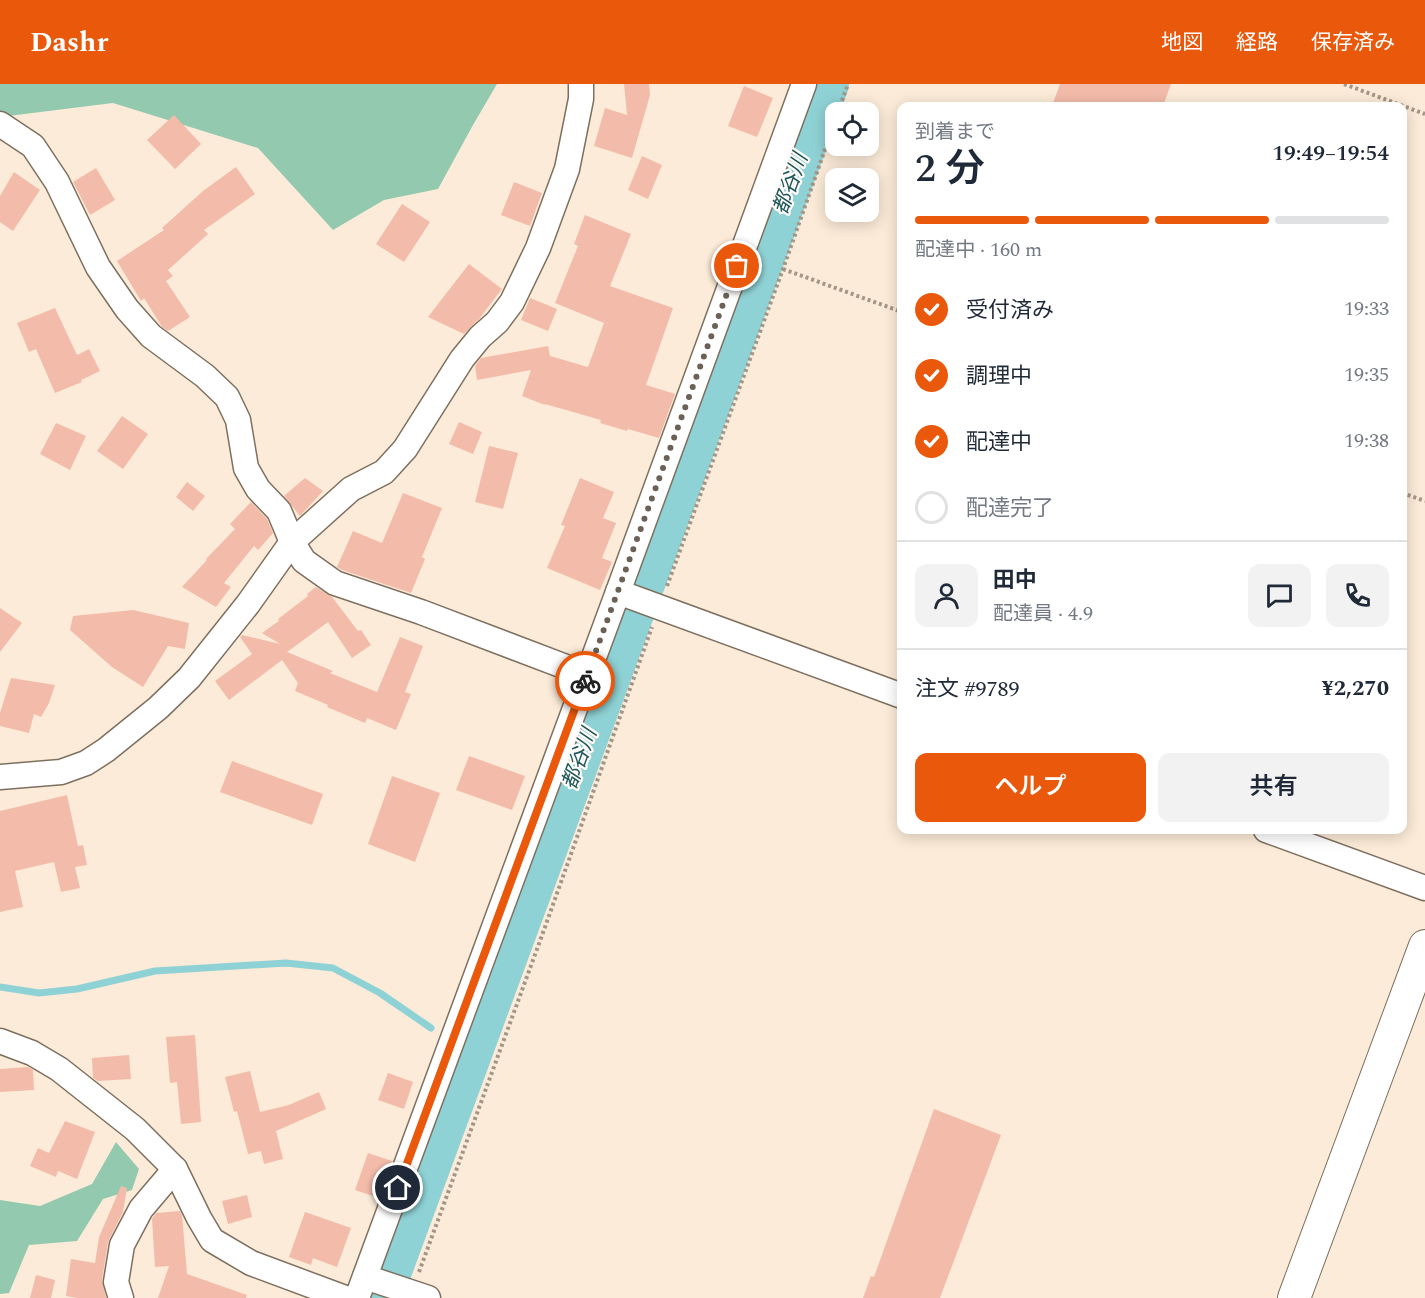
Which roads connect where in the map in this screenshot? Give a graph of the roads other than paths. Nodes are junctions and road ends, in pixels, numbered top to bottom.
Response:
1 (581, 84) edge
2 (804, 84) edge
3 (0, 124) edge
4 (292, 542) junction
5 (638, 600) junction
6 (587, 675) junction
7 (897, 694) edge
8 (0, 777) edge
9 (1277, 834) edge
10 (1425, 888) edge
11 (1425, 946) edge
12 (0, 1041) edge
13 (175, 1169) junction
14 (389, 1288) edge
15 (121, 1298) edge
16 (345, 1298) edge
17 (1294, 1298) edge

1 - 4 street
2 - 5 street
3 - 4 street
4 - 6 street
4 - 8 street
5 - 6 street
5 - 7 street
6 - 14 street
9 - 10 street
11 - 17 street
12 - 13 street
13 - 15 street
13 - 16 street

